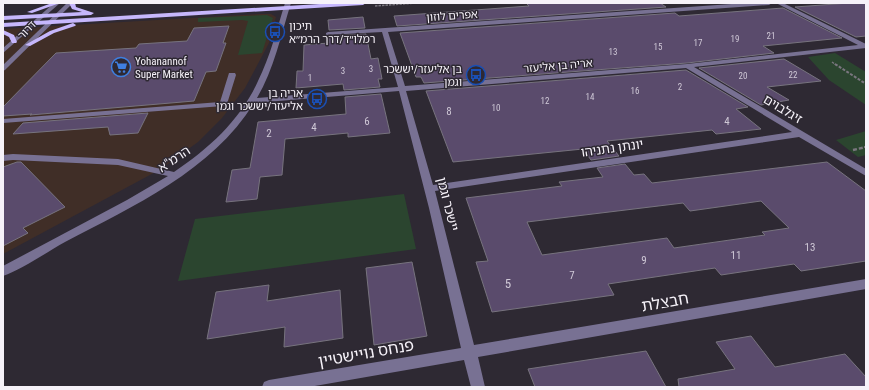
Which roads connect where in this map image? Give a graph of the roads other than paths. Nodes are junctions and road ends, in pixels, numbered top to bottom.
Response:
1 (57, 3) edge
2 (71, 3) edge
3 (267, 3) edge
4 (362, 3) edge
5 (769, 3) edge
6 (779, 3) edge
7 (288, 6) edge
8 (97, 13) junction
9 (57, 15) junction
10 (42, 16) junction
11 (3, 17) edge
12 (100, 20) junction
13 (33, 23) junction
14 (49, 23) junction
15 (3, 25) edge
16 (384, 30) junction
17 (3, 32) edge
18 (328, 34) dead end
19 (14, 42) junction
20 (28, 45) junction
21 (866, 46) edge
22 (3, 51) edge
23 (687, 66) junction
24 (3, 69) edge
25 (232, 75) dead end
26 (403, 90) junction
27 (250, 102) junction
28 (3, 121) edge
29 (799, 134) junction
30 (3, 158) edge
31 (866, 173) edge
32 (176, 175) junction
33 (430, 188) junction
34 (3, 271) edge
35 (866, 284) edge
36 (469, 353) junction
37 (269, 387) edge
38 (478, 387) edge

1 - 10 street, דרור
1 - 11 main road
2 - 8 main road
2 - 9 street, דרור
3 - 8 main road
4 - 7 main road
5 - 16 street, אפרים לוזון
6 - 21 street
7 - 12 main road
7 - 27 street, הרמ"א
8 - 9 main road
9 - 10 main road
9 - 14 street, דרור
10 - 11 main road
10 - 13 street, דרור
12 - 14 main road
12 - 20 main road
13 - 14 main road
13 - 15 main road
13 - 19 street, דרור
14 - 20 street, דרור
16 - 18 street, אפרים לוזון
16 - 26 street, יישכר וגמן
17 - 19 main road
19 - 22 street, דרור
20 - 24 street, דרור
21 - 23 street, אריה בן אליעזר
23 - 26 street, אריה בן אליעזר
23 - 29 street, זיגלבוים
25 - 28 street
26 - 27 street, אריה בן אליעזר
26 - 33 street, יישכר וגמן
27 - 32 street, הרמ"א
29 - 31 street, זיגלבוים
29 - 33 street, יונתן נתניהו
30 - 32 street
32 - 34 street, הרמ"א
33 - 36 street, יישכר וגמן
35 - 36 street, חבצלת
36 - 37 street, פנחס נויישטיין
36 - 38 street, יישכר וגמן

